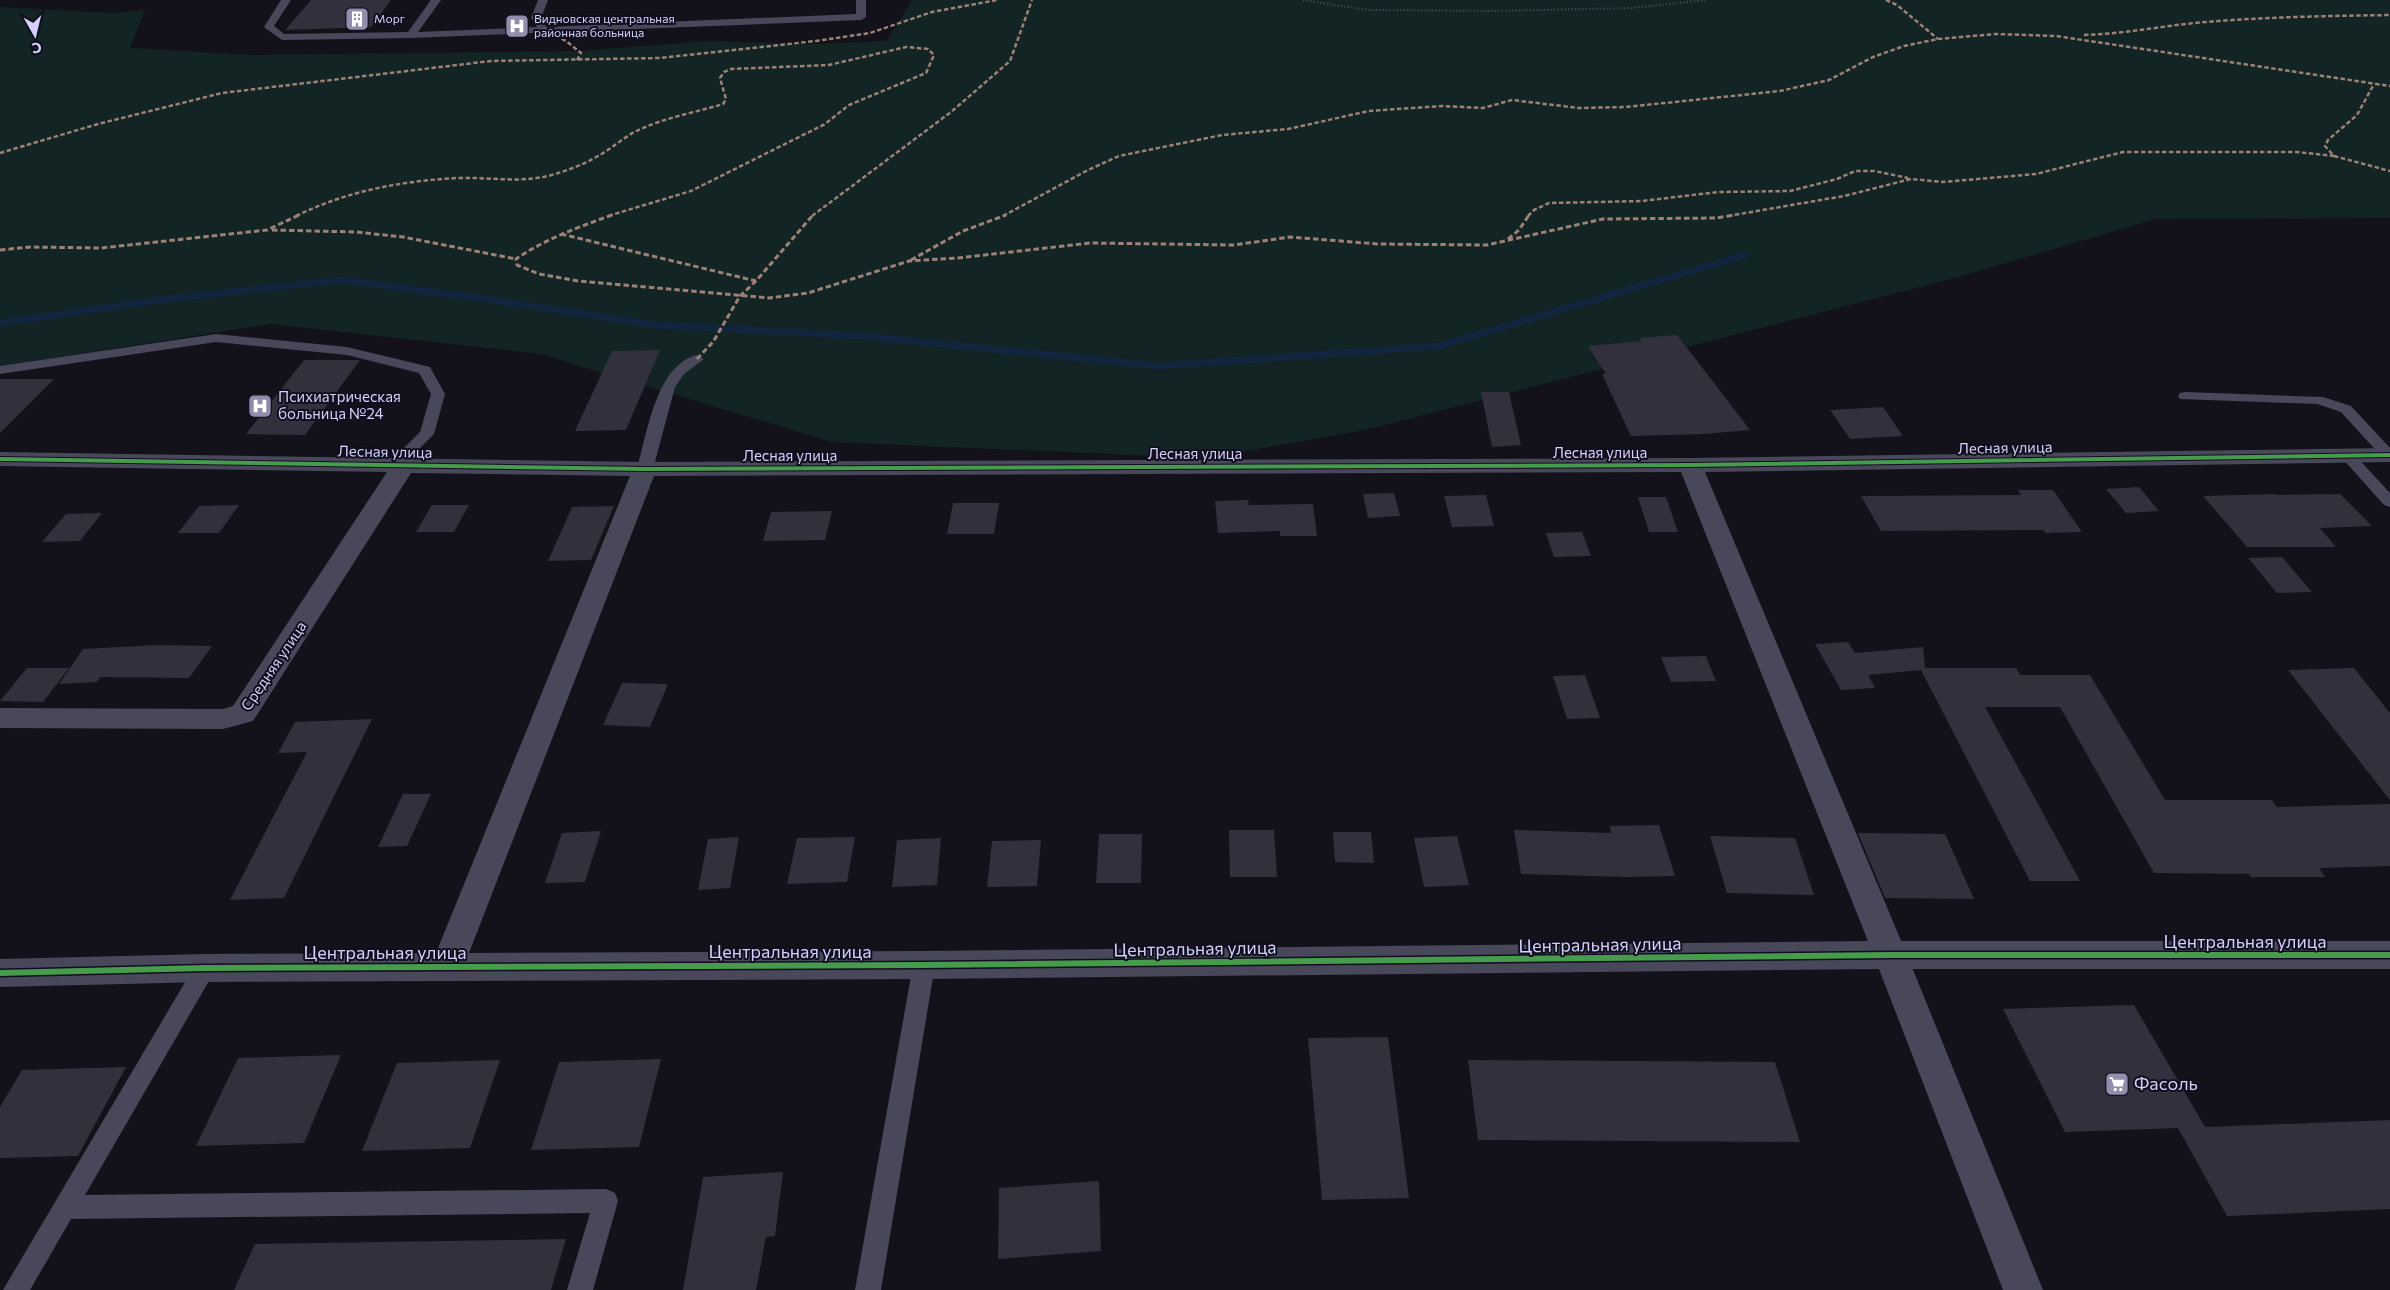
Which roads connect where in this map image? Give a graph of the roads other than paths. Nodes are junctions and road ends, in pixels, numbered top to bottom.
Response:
1 (286, 0) edge
2 (436, 0) edge
3 (543, 0) edge
4 (861, 0) edge
5 (543, 29) junction
6 (411, 35) junction
7 (697, 359) dead end
8 (0, 370) edge
9 (2185, 396) dead end
10 (2389, 455) edge
11 (2348, 456) junction
12 (0, 459) edge
13 (404, 465) junction
14 (1690, 465) junction
15 (645, 469) junction
16 (2390, 502) edge
17 (0, 718) edge
18 (2390, 955) edge
19 (1890, 956) junction
20 (924, 966) junction
21 (448, 967) junction
22 (205, 968) junction
23 (0, 973) edge
24 (66, 1207) junction
25 (16, 1290) edge
26 (580, 1290) edge
27 (868, 1290) edge
28 (2023, 1290) edge

1 - 6 lane
2 - 6 lane
3 - 5 lane
4 - 5 lane
5 - 6 lane
7 - 15 lane
8 - 13 lane
9 - 10 lane
10 - 11 street, Лесная улица
11 - 14 street, Лесная улица
11 - 16 lane
12 - 13 street, Лесная улица
13 - 15 street, Лесная улица
13 - 17 street, Средняя улица
14 - 15 street, Лесная улица
14 - 19 street
15 - 21 street
18 - 19 street, Центральная улица
19 - 20 street, Центральная улица
19 - 28 street
20 - 21 street, Центральная улица
20 - 27 lane
21 - 22 street, Центральная улица
22 - 23 street, Центральная улица
22 - 24 lane
24 - 25 lane
24 - 26 lane

